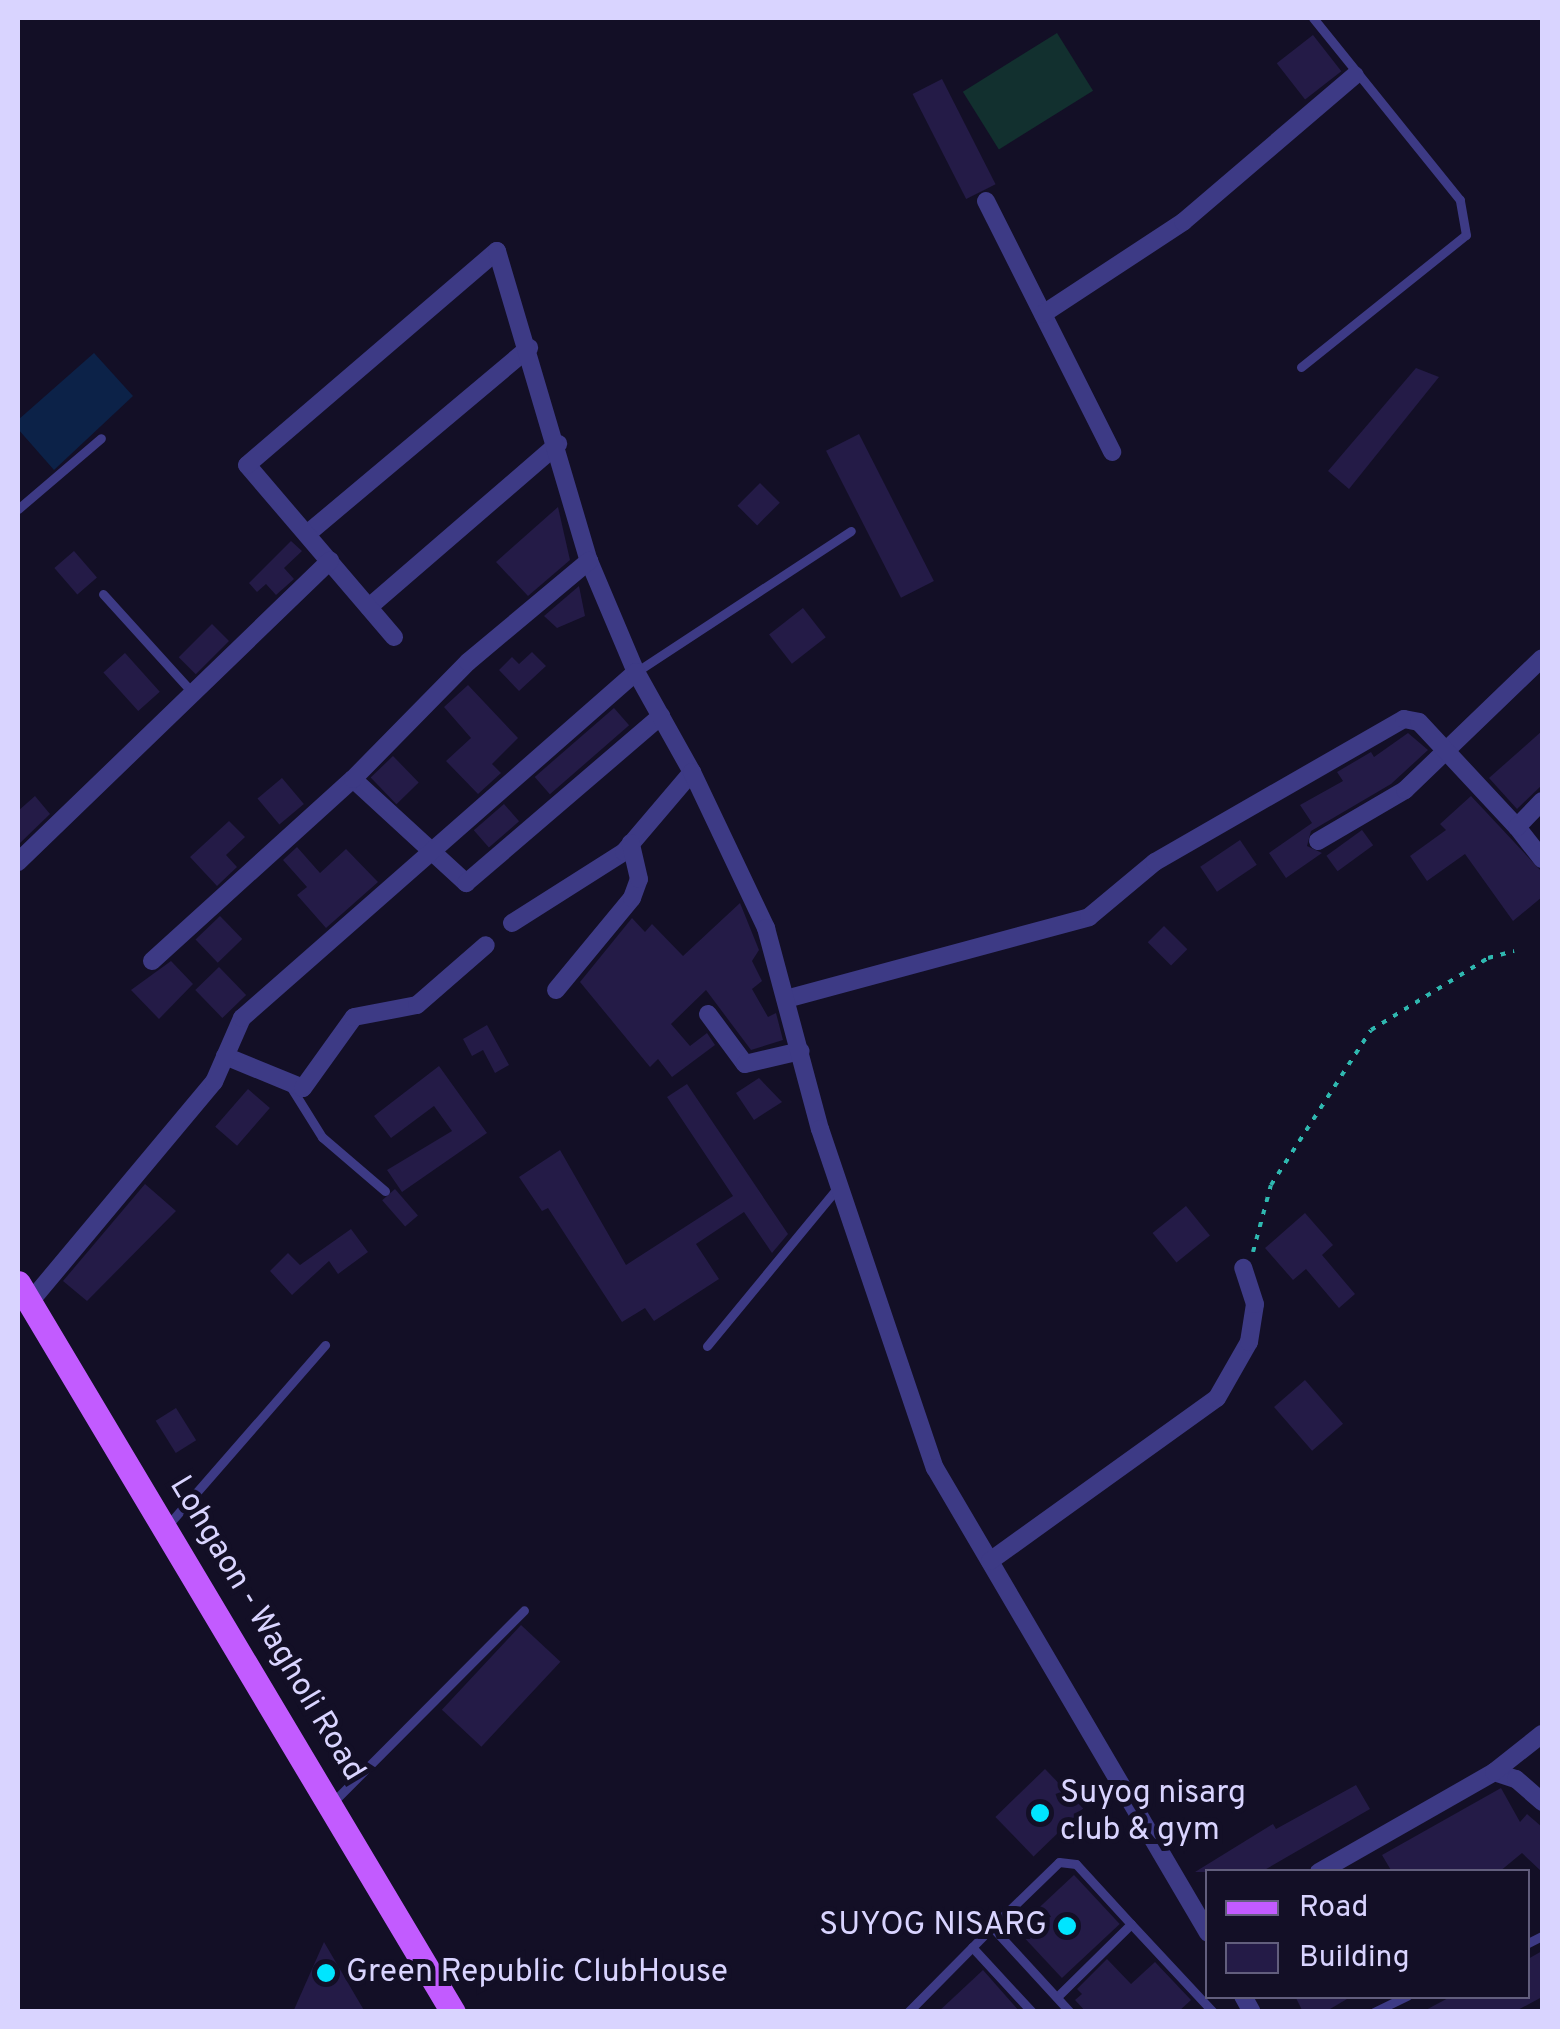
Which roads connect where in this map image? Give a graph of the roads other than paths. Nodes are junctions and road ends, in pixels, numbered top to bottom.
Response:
1 (1313, 18) edge
2 (1355, 75) junction
3 (986, 201) dead end
4 (1043, 314) junction
5 (529, 348) junction
6 (1301, 367) dead end
7 (101, 438) dead end
8 (558, 444) junction
9 (1112, 452) dead end
10 (18, 508) edge
11 (851, 531) dead end
12 (307, 534) junction
13 (330, 561) junction
14 (589, 561) junction
15 (104, 594) dead end
16 (369, 608) junction
17 (394, 637) dead end
18 (1542, 658) edge
19 (636, 672) junction
20 (193, 693) junction
21 (662, 716) junction
22 (1447, 754) junction
23 (692, 772) junction
24 (353, 779) junction
25 (1542, 802) edge
26 (1517, 827) junction
27 (1318, 841) dead end
28 (631, 843) junction
29 (429, 854) junction
30 (1542, 859) edge
31 (18, 862) edge
32 (512, 922) dead end
33 (486, 945) dead end
34 (152, 961) dead end
35 (556, 990) dead end
36 (786, 998) junction
37 (708, 1014) dead end
38 (801, 1051) junction
39 (225, 1056) junction
40 (292, 1089) junction
41 (838, 1186) junction
42 (385, 1191) dead end
43 (1242, 1268) road end
44 (23, 1293) edge
45 (325, 1344) dead end
46 (706, 1346) dead end
47 (168, 1525) junction
48 (990, 1561) junction
49 (524, 1610) dead end
50 (1542, 1734) edge
51 (1494, 1772) junction
52 (1542, 1802) edge
53 (332, 1803) junction
54 (1324, 1869) edge
55 (1132, 1924) junction
56 (992, 1927) junction
57 (1205, 1929) edge
58 (972, 1948) junction
59 (1057, 1997) junction
60 (1401, 1999) edge
61 (453, 2012) edge
62 (908, 2012) edge
63 (1032, 2012) edge
64 (1070, 2012) edge
65 (1213, 2012) edge
66 (1374, 2012) edge

1 - 2 lane
2 - 4 street
2 - 6 lane
3 - 4 street
4 - 9 street
5 - 8 street
5 - 12 street
5 - 12 street
7 - 10 lane
8 - 14 street
8 - 16 street
11 - 19 lane
12 - 13 street
13 - 16 street
13 - 20 street
14 - 19 street
14 - 24 street
15 - 20 lane
16 - 17 street
18 - 22 street
19 - 21 street
19 - 29 street
20 - 31 street
21 - 23 street
21 - 29 street
22 - 26 street
22 - 27 street
22 - 36 street
23 - 28 street
23 - 36 street
24 - 29 street
24 - 34 street
25 - 26 street
26 - 30 street
28 - 32 street
28 - 35 street
29 - 39 street
33 - 40 street
36 - 38 street
37 - 38 street
38 - 41 street
39 - 40 street
39 - 44 street
40 - 42 lane
41 - 46 lane
41 - 48 street
43 - 48 street
44 - 47 main road, Lohgaon - Wagholi Road
45 - 47 lane
47 - 53 main road, Lohgaon - Wagholi Road
48 - 57 street
49 - 53 lane
50 - 51 street
51 - 52 street
51 - 54 street
53 - 61 main road, Lohgaon - Wagholi Road
55 - 56 lane
55 - 59 lane
55 - 65 lane
56 - 58 lane
56 - 59 lane
58 - 62 lane
58 - 63 lane
59 - 64 lane
60 - 66 lane

